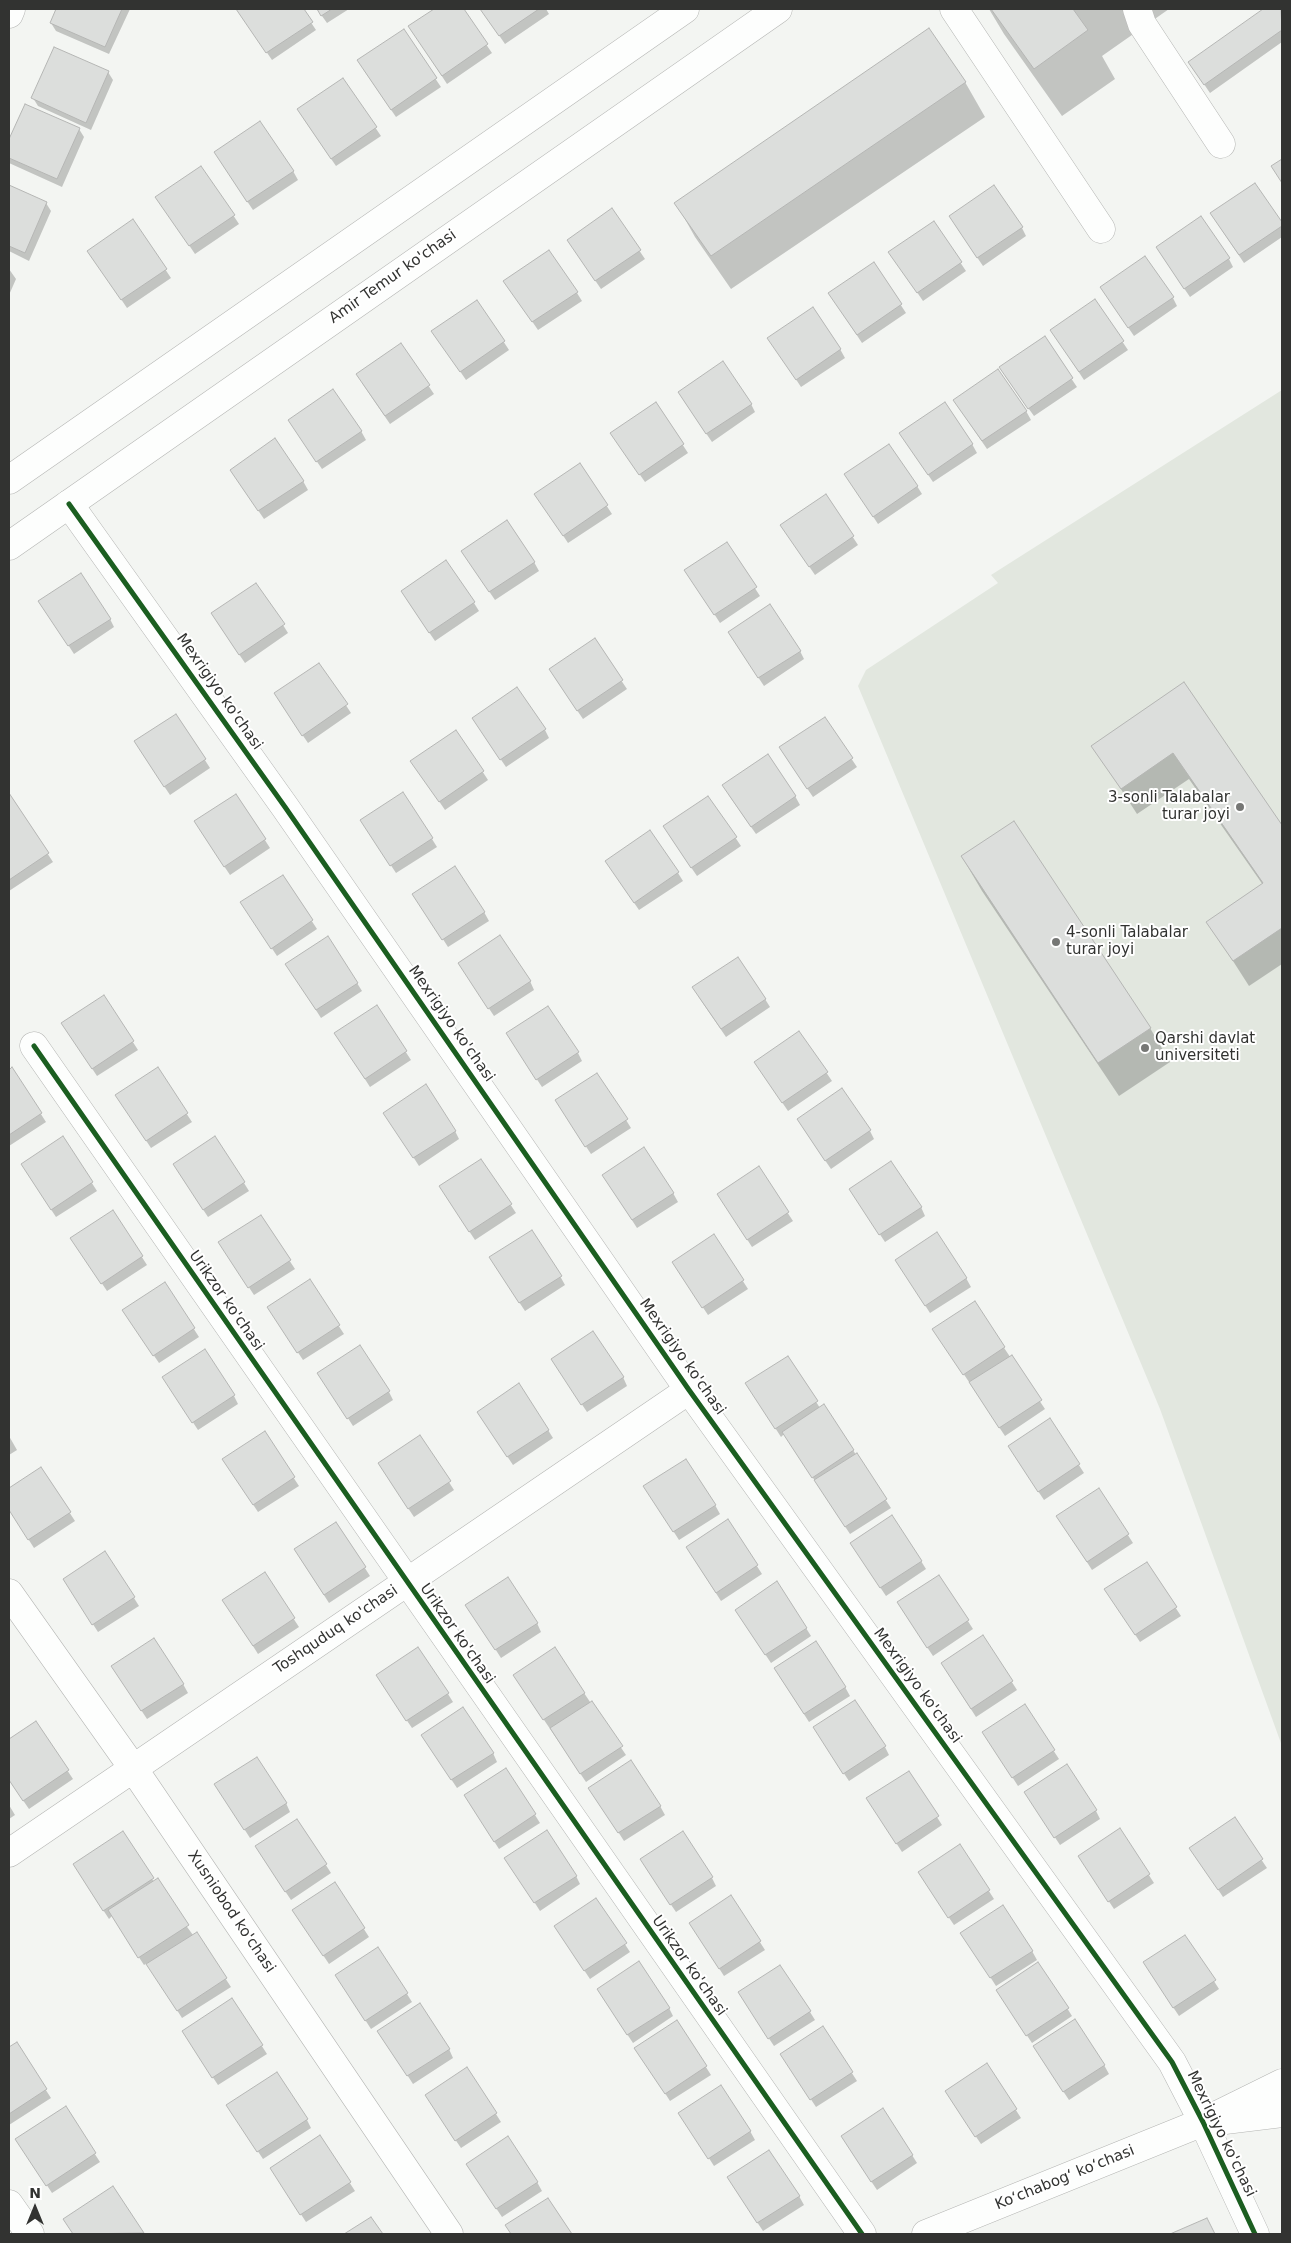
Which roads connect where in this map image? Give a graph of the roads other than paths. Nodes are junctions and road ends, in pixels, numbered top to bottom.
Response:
1 (11, 9) edge
2 (685, 9) edge
3 (778, 9) edge
4 (954, 9) edge
5 (1138, 9) edge
6 (9, 14) edge
7 (1221, 144) dead end
8 (1101, 229) dead end
9 (9, 480) edge
10 (69, 504) junction
11 (9, 546) edge
12 (34, 1046) dead end
13 (689, 1390) junction
14 (406, 1582) junction
15 (9, 1593) edge
16 (134, 1768) junction
17 (9, 1854) edge
18 (1282, 2083) edge
19 (1282, 2113) edge
20 (1203, 2122) junction
21 (9, 2204) edge
22 (30, 2234) edge
23 (449, 2234) edge
24 (862, 2234) edge
25 (926, 2234) edge
26 (1255, 2234) edge

1 - 6 street
2 - 9 street
3 - 10 street, Amir Temur ko'chasi
4 - 8 street
5 - 7 street
10 - 11 street, Amir Temur ko'chasi
10 - 13 street, Mexrigiyo ko'chasi
12 - 14 street, Urikzor ko'chasi
13 - 14 street, Toshquduq ko'chasi
13 - 20 street, Mexrigiyo ko'chasi
14 - 16 street, Toshquduq ko'chasi
14 - 24 street, Urikzor ko'chasi
15 - 16 street, Xusniobod ko'chasi
16 - 17 street, Toshquduq ko'chasi
16 - 23 street, Xusniobod ko'chasi
18 - 20 street, Ko‘chabog‘ ko‘chasi
19 - 20 street, Ko‘chabog‘ ko‘chasi
20 - 25 street, Ko‘chabog‘ ko‘chasi
20 - 26 street, Mexrigiyo ko'chasi
21 - 22 street

